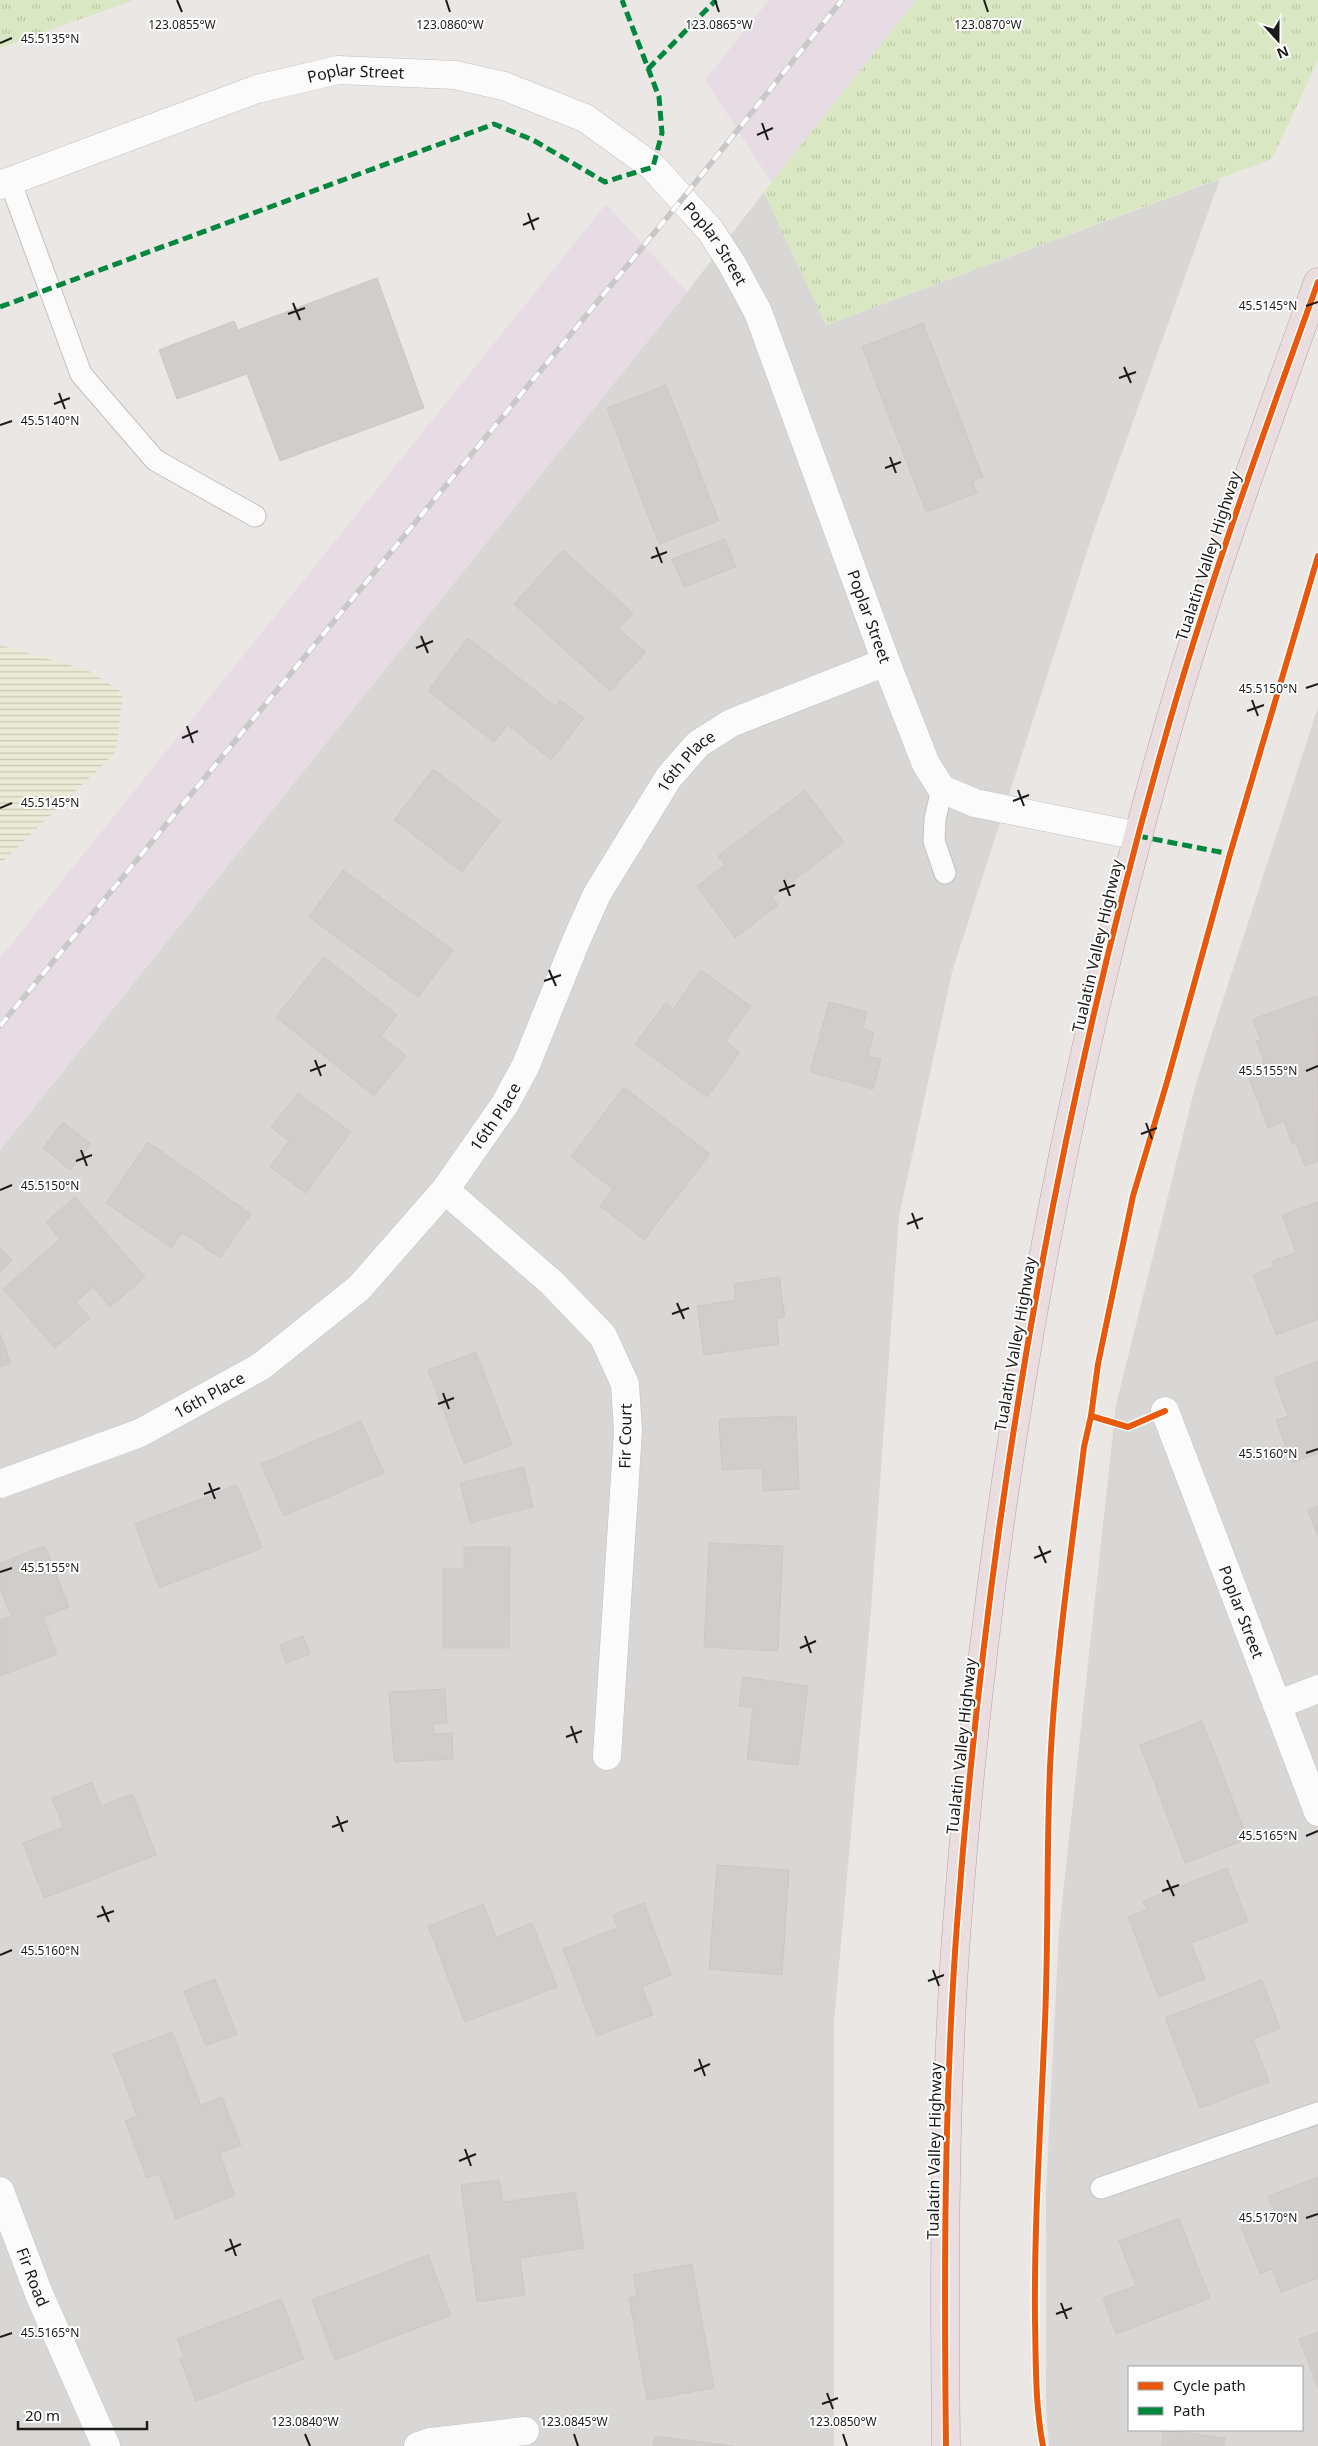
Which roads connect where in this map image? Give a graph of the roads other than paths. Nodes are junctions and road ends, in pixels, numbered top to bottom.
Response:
1 (5, 183) edge
2 (1318, 282) edge
3 (254, 516) dead end
4 (886, 662) junction
5 (942, 789) junction
6 (1138, 836) junction
7 (946, 873) dead end
8 (445, 1190) junction
9 (1165, 1411) dead end
10 (0, 1484) edge
11 (1318, 1689) edge
12 (1277, 1705) junction
13 (607, 1756) dead end
14 (1318, 1812) edge
15 (1318, 2113) edge
16 (1101, 2188) dead end
17 (0, 2191) edge
18 (525, 2431) dead end
19 (106, 2446) edge
20 (418, 2446) edge
21 (946, 2446) edge

1 - 3 lane
1 - 4 street, Poplar Street
2 - 6 highway, Tualatin Valley Highway
4 - 5 street, Poplar Street
4 - 8 street, 16th Place
5 - 6 street
5 - 7 lane
6 - 21 highway, Tualatin Valley Highway
8 - 10 street, 16th Place
8 - 13 street, Fir Court
9 - 12 street, Poplar Street
11 - 12 street
12 - 14 street, Poplar Street
15 - 16 lane
17 - 19 street, Fir Road
18 - 20 street

